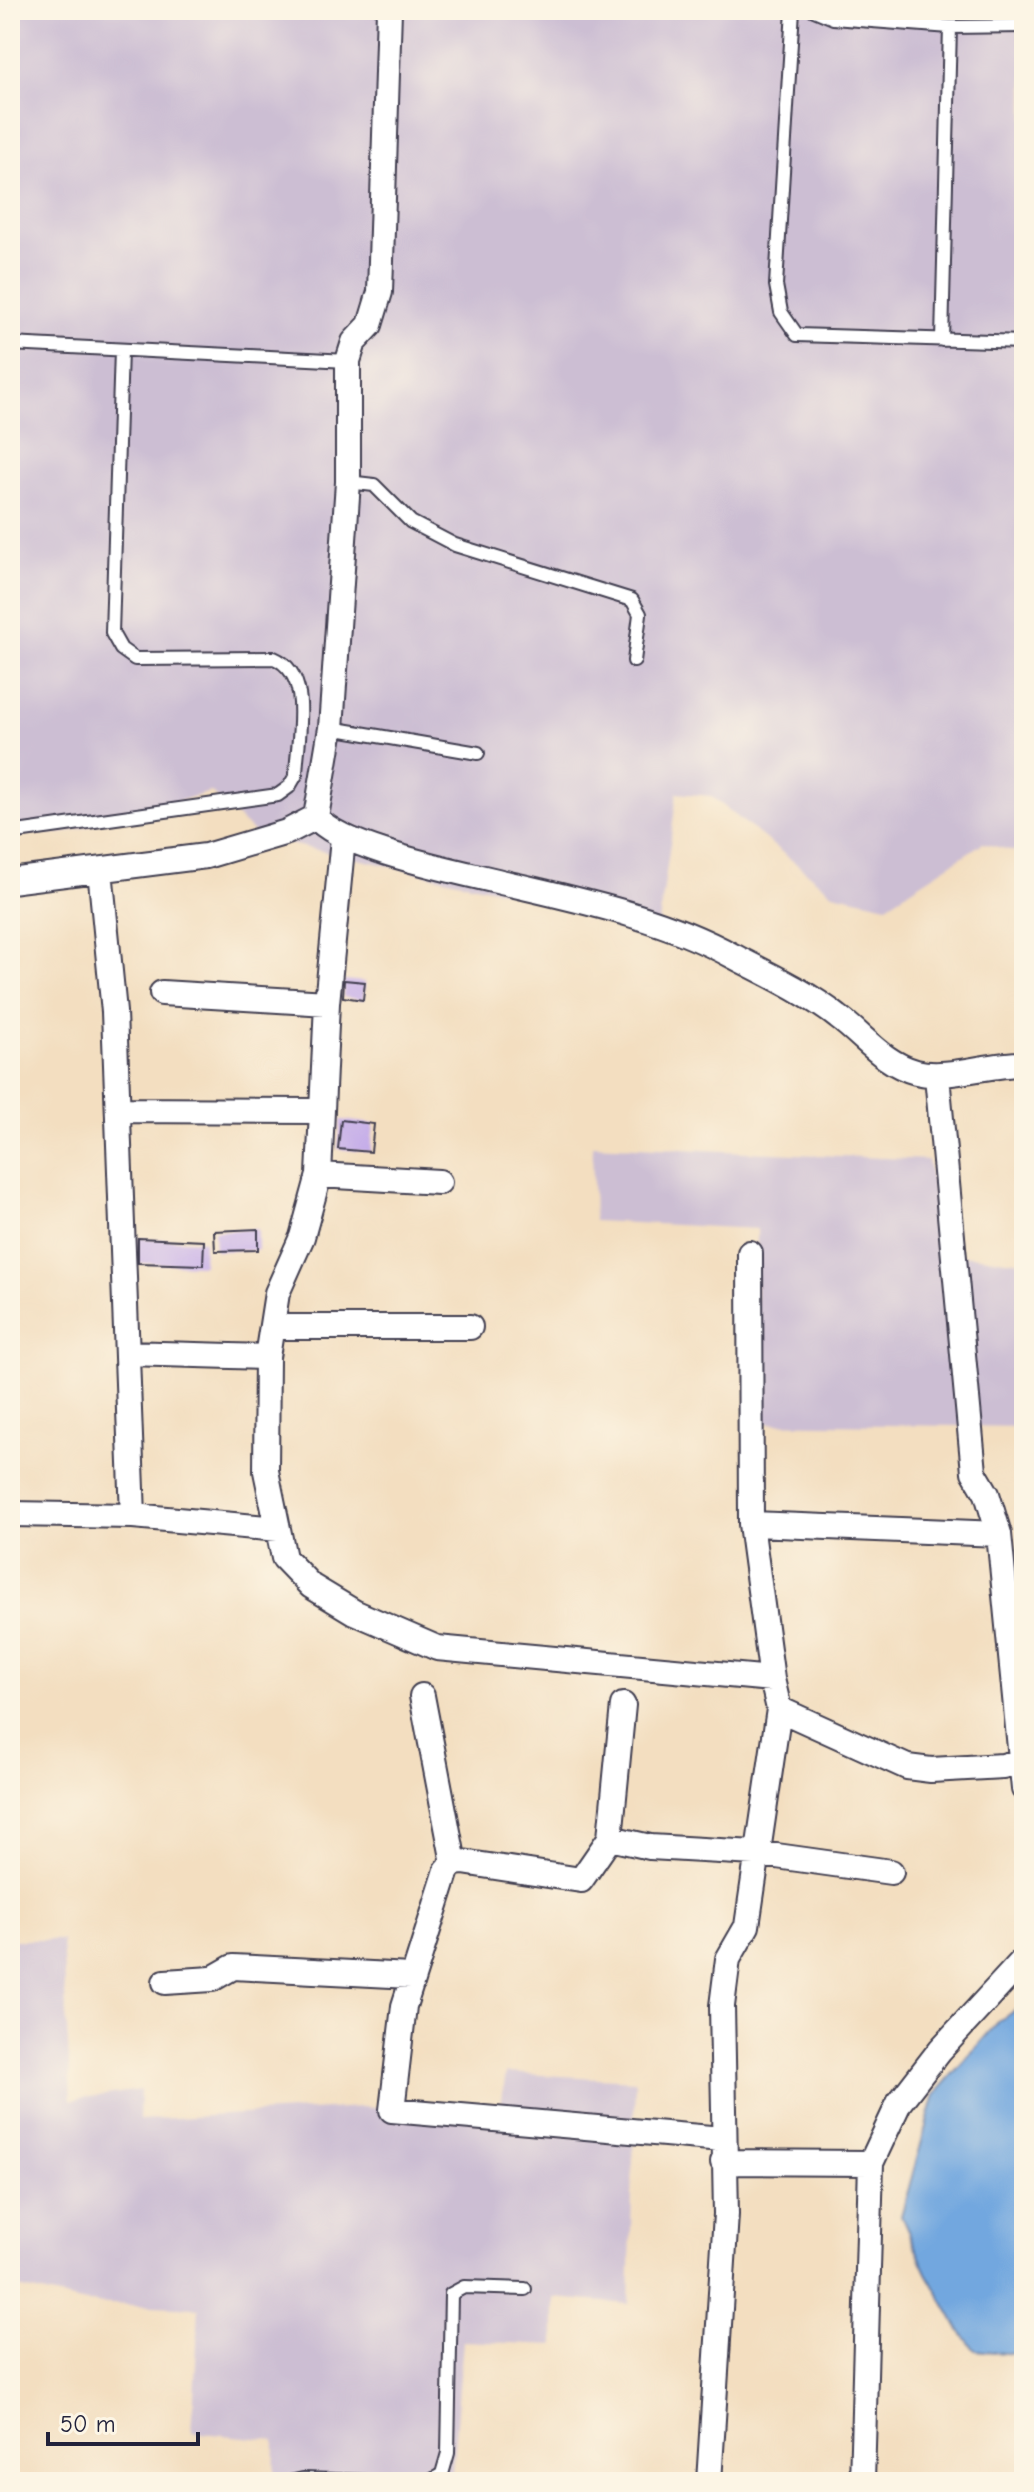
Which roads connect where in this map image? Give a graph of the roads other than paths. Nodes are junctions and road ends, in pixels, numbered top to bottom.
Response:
1 (389, 10) edge
2 (793, 10) edge
3 (814, 10) edge
4 (1024, 26) edge
5 (950, 27) junction
6 (942, 340) junction
7 (1024, 342) edge
8 (10, 344) edge
9 (121, 350) junction
10 (348, 361) junction
11 (348, 482) junction
12 (634, 661) dead end
13 (331, 728) junction
14 (478, 753) dead end
15 (316, 817) junction
16 (10, 833) edge
17 (343, 838) junction
18 (100, 870) junction
19 (10, 881) edge
20 (162, 993) dead end
21 (327, 1003) junction
22 (1024, 1064) edge
23 (937, 1076) junction
24 (118, 1110) junction
25 (320, 1111) junction
26 (319, 1175) junction
27 (439, 1182) dead end
28 (750, 1253) dead end
29 (272, 1327) junction
30 (470, 1327) dead end
31 (127, 1353) junction
32 (267, 1357) junction
33 (10, 1514) edge
34 (133, 1516) junction
35 (751, 1524) junction
36 (278, 1529) junction
37 (999, 1534) junction
38 (772, 1679) junction
39 (422, 1696) dead end
40 (623, 1705) dead end
41 (779, 1709) junction
42 (1022, 1761) edge
43 (1024, 1789) edge
44 (610, 1838) junction
45 (755, 1853) junction
46 (454, 1863) junction
47 (891, 1872) dead end
48 (1024, 1959) edge
49 (411, 1976) junction
50 (165, 1982) dead end
51 (723, 2151) junction
52 (871, 2163) junction
53 (525, 2289) dead end
54 (290, 2482) edge
55 (399, 2482) edge
56 (429, 2482) edge
57 (709, 2482) edge
58 (862, 2482) edge

1 - 10 street
2 - 6 lane
3 - 5 lane
4 - 5 lane
5 - 6 lane
6 - 7 lane
8 - 9 lane
9 - 10 lane
9 - 16 lane
10 - 11 street
11 - 12 lane
11 - 13 street
13 - 14 lane
13 - 15 street
15 - 17 street
15 - 18 street
17 - 21 street
17 - 23 street
18 - 19 street
18 - 24 street
20 - 21 street
21 - 25 street
22 - 23 street
23 - 37 street
24 - 25 street
24 - 31 street
25 - 26 street
26 - 27 street
26 - 29 street
28 - 35 street
29 - 30 street
29 - 32 street
31 - 32 street
31 - 34 street
32 - 36 street
33 - 34 street
34 - 36 street
35 - 37 street
35 - 38 street
36 - 38 street
37 - 42 street
38 - 41 street
39 - 46 street
40 - 44 street
41 - 42 street
41 - 45 street
42 - 43 street
44 - 45 street
44 - 46 street
45 - 47 street
45 - 51 street
46 - 49 street
48 - 52 street
49 - 50 street
49 - 51 street
51 - 52 street
51 - 57 street
52 - 58 street
53 - 56 lane
54 - 55 lane

